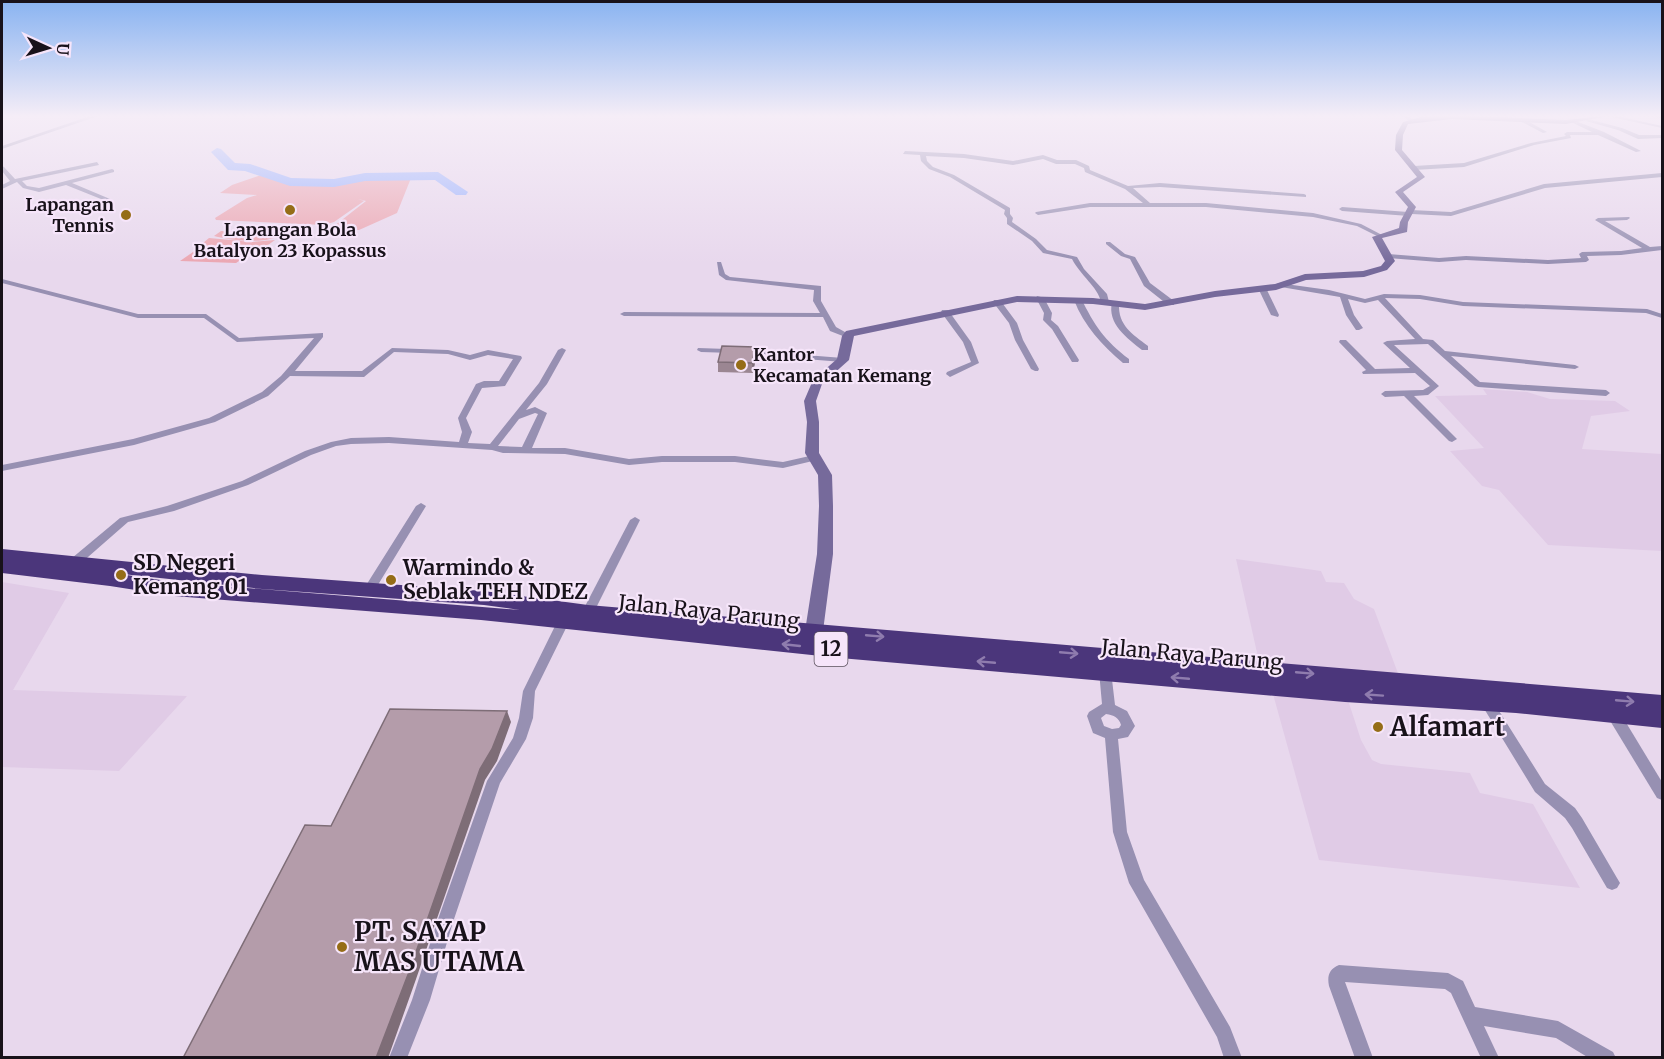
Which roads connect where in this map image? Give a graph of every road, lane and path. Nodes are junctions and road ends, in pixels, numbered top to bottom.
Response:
1 (95, 164) edge
2 (927, 164) edge
3 (1082, 164) edge
4 (1410, 164) edge
5 (1466, 164) edge
6 (1414, 168) junction
7 (2, 169) edge
8 (112, 171) dead end
9 (1662, 176) edge
10 (17, 181) junction
11 (1196, 181) dead end
12 (1222, 182) dead end
13 (66, 183) junction
14 (2, 187) edge
15 (1129, 187) junction
16 (1200, 189) junction
17 (1225, 196) junction
18 (1287, 196) junction
19 (1304, 196) dead end
20 (108, 200) dead end
21 (1148, 205) junction
22 (1206, 205) junction
23 (1233, 207) junction
24 (1342, 209) dead end
25 (1038, 213) dead end
26 (1410, 213) junction
27 (1313, 215) junction
28 (1627, 218) dead end
29 (1379, 235) junction
30 (1108, 243) dead end
31 (1662, 248) edge
32 (1648, 249) junction
33 (1388, 256) junction
34 (719, 263) dead end
35 (796, 277) dead end
36 (2, 281) edge
37 (1281, 285) junction
38 (786, 287) junction
39 (1262, 288) junction
40 (1343, 296) junction
41 (1380, 297) junction
42 (1040, 298) junction
43 (1078, 300) junction
44 (997, 302) junction
45 (1110, 303) junction
46 (1171, 303) junction
47 (945, 312) junction
48 (624, 314) dead end
49 (825, 315) junction
50 (1275, 315) dead end
51 (1662, 316) edge
52 (1359, 328) dead end
53 (848, 336) junction
54 (1421, 341) junction
55 (1343, 342) dead end
56 (1145, 348) dead end
57 (562, 350) dead end
58 (701, 350) dead end
59 (1444, 353) junction
60 (843, 360) junction
61 (1075, 360) dead end
62 (1126, 361) dead end
63 (1575, 367) dead end
64 (1035, 369) dead end
65 (1417, 370) junction
66 (288, 373) junction
67 (950, 374) dead end
68 (1606, 393) dead end
69 (1385, 394) dead end
70 (1407, 394) junction
71 (518, 417) junction
72 (1452, 439) dead end
73 (463, 444) junction
74 (492, 447) junction
75 (526, 450) junction
76 (814, 458) junction
77 (2, 468) edge
78 (421, 506) dead end
79 (634, 520) dead end
80 (2, 555) edge
81 (76, 561) junction
82 (2, 567) edge
83 (369, 590) junction
84 (588, 612) junction
85 (563, 622) junction
86 (814, 631) junction
87 (1105, 671) junction
88 (1486, 702) junction
89 (1662, 704) edge
90 (1109, 708) junction
91 (1614, 715) junction
92 (1662, 719) edge
93 (1111, 735) junction
94 (1662, 794) edge
95 (1612, 883) dead end
96 (1471, 1016) junction
97 (398, 1058) edge
98 (1233, 1058) edge
99 (1364, 1058) edge
100 (1490, 1058) edge
101 (1607, 1058) edge

1 - 10 street
2 - 45 street
3 - 15 street
4 - 6 street
5 - 6 street
6 - 26 street
7 - 10 street
8 - 13 street
9 - 26 street
10 - 13 street
10 - 14 street
11 - 16 street
12 - 17 street
13 - 20 street
15 - 16 street
15 - 21 street
16 - 17 street
16 - 22 street
17 - 18 street
17 - 23 street
18 - 19 street
18 - 27 street
21 - 22 street
21 - 25 street
22 - 23 street
23 - 27 street
24 - 26 street
26 - 29 street
27 - 29 street
28 - 32 street
29 - 33 street
30 - 46 street
31 - 32 street
32 - 33 street
33 - 37 street
34 - 38 street
35 - 38 street
36 - 66 street
37 - 39 street
37 - 40 street
38 - 49 street
39 - 46 street
39 - 50 street
40 - 41 street
40 - 52 street
41 - 51 street
41 - 54 street
42 - 43 street
42 - 44 street
42 - 61 street
43 - 45 street
43 - 62 street
44 - 47 street
44 - 64 street
45 - 46 street
45 - 56 street
47 - 53 street
47 - 67 street
48 - 49 street
49 - 53 street
53 - 60 street
54 - 59 street
54 - 65 street
55 - 65 street
57 - 71 street
58 - 60 street
59 - 63 street
59 - 68 street
60 - 76 street
65 - 70 street
66 - 73 street
66 - 77 street
69 - 70 street
70 - 72 street
71 - 74 street
71 - 75 street
73 - 74 street
73 - 81 street
74 - 75 street
75 - 76 street
76 - 86 street
78 - 83 street
79 - 84 street
80 - 81 highway, Jalan Raya Parung / 12
81 - 83 highway, Jalan Raya Parung / 12
82 - 85 highway, Jalan Raya Parung / 12
83 - 84 highway, Jalan Raya Parung / 12
84 - 86 highway, Jalan Raya Parung / 12
87 -> 85 highway, Jalan Raya Parung / 12
85 - 97 street
86 -> 89 highway, Jalan Raya Parung / 12
88 -> 87 highway, Jalan Raya Parung / 12
87 - 90 street
88 - 91 highway, Jalan Raya Parung / 12
88 - 95 street
90 - 93 street
90 - 93 street
91 - 92 highway, Jalan Raya Parung / 12
91 - 94 street
93 - 98 street
96 - 99 street
96 - 100 street
96 - 101 street

